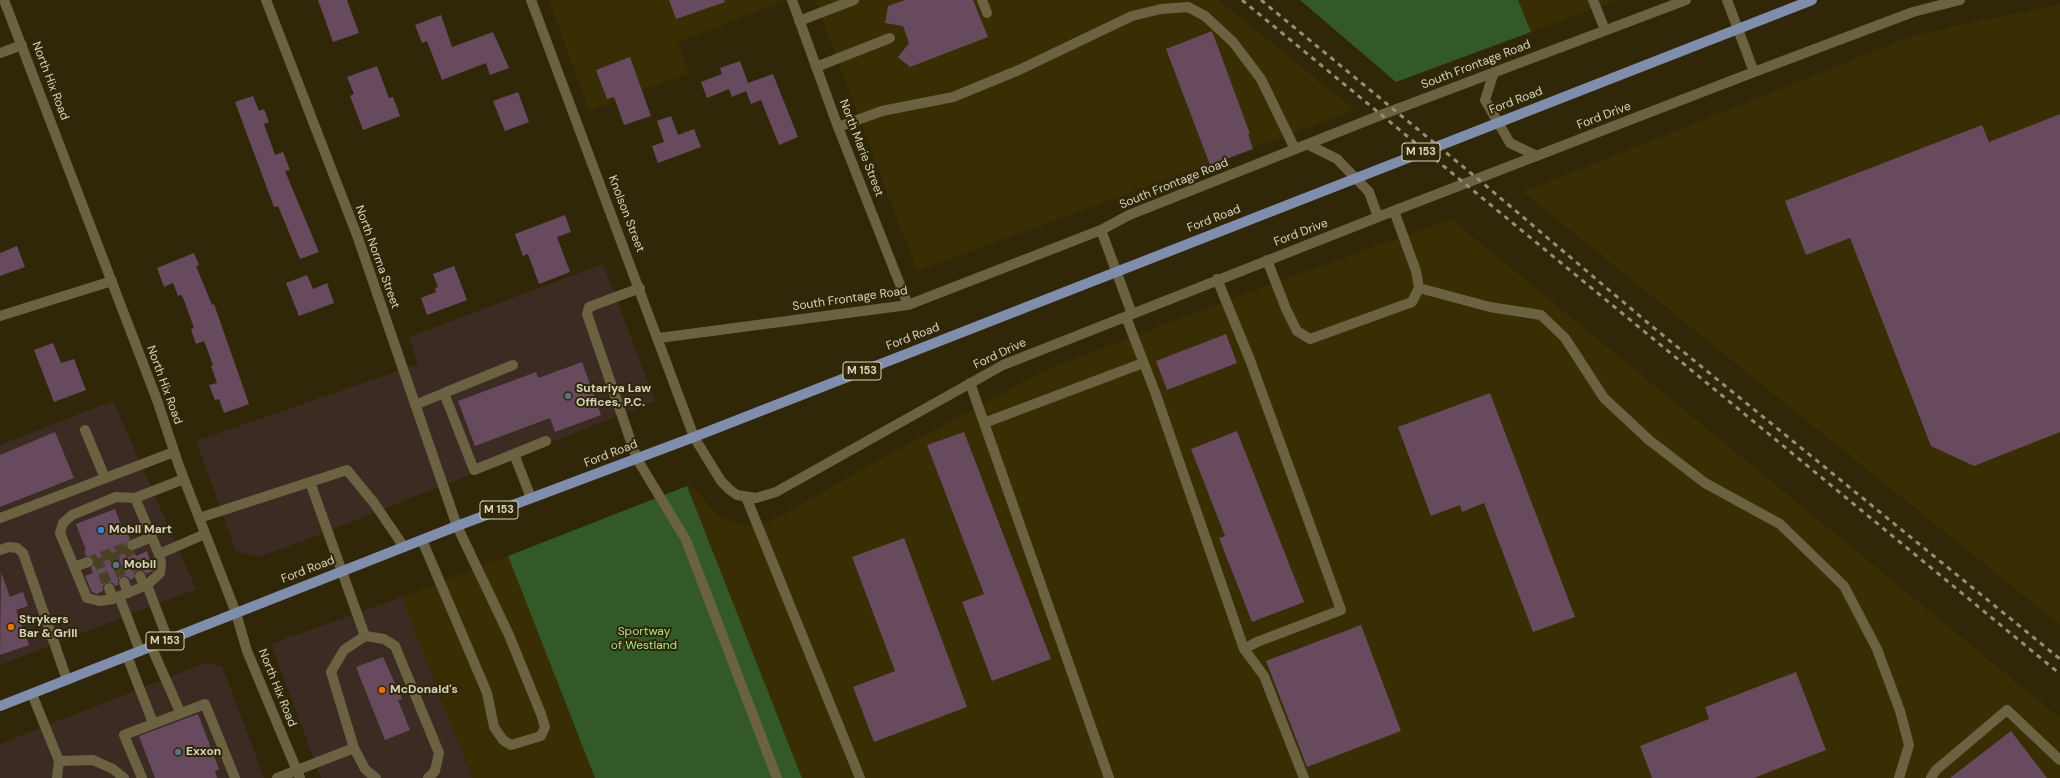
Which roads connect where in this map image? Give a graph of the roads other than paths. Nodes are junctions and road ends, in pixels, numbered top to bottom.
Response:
1 (4, 0) edge
2 (266, 0) edge
3 (531, 0) edge
4 (792, 0) edge
5 (854, 0) edge
6 (982, 0) edge
7 (1593, 0) edge
8 (1686, 0) edge
9 (1727, 0) edge
10 (1812, 0) edge
11 (1960, 0) edge
12 (987, 13) dead end
13 (799, 21) junction
14 (1605, 30) junction
15 (890, 38) dead end
16 (22, 45) junction
17 (0, 53) edge
18 (816, 67) junction
19 (1494, 72) junction
20 (1754, 72) junction
21 (838, 127) junction
22 (1307, 144) junction
23 (1295, 149) junction
24 (1537, 156) junction
25 (1394, 211) junction
26 (1378, 216) junction
27 (1102, 230) junction
28 (1267, 260) junction
29 (1217, 279) junction
30 (112, 281) junction
31 (640, 288) junction
32 (1418, 288) junction
33 (908, 305) junction
34 (1129, 315) junction
35 (0, 316) edge
36 (658, 338) junction
37 (1143, 363) junction
38 (513, 365) dead end
39 (970, 383) junction
40 (444, 393) junction
41 (415, 405) junction
42 (984, 423) junction
43 (85, 430) dead end
44 (694, 437) junction
45 (546, 441) dead end
46 (174, 452) junction
47 (514, 454) junction
48 (637, 458) junction
49 (105, 478) junction
50 (184, 479) junction
51 (310, 482) junction
52 (746, 497) junction
53 (135, 498) junction
54 (531, 498) junction
55 (0, 518) edge
56 (199, 518) junction
57 (457, 526) junction
58 (205, 534) junction
59 (152, 537) junction
60 (422, 540) junction
61 (132, 545) tunnel mouth
62 (404, 547) junction
63 (0, 550) edge
64 (159, 554) junction
65 (88, 562) tunnel mouth
66 (74, 567) junction
67 (341, 572) junction
68 (140, 576) tunnel mouth
69 (124, 582) tunnel mouth
70 (146, 586) junction
71 (109, 588) tunnel mouth
72 (120, 596) junction
73 (236, 613) junction
74 (364, 636) junction
75 (168, 640) junction
76 (152, 646) junction
77 (1244, 649) junction
78 (140, 651) junction
79 (127, 656) junction
80 (67, 680) junction
81 (32, 694) junction
82 (0, 706) edge
83 (180, 712) junction
84 (153, 723) junction
85 (354, 748) junction
86 (2060, 760) edge
87 (59, 761) junction
88 (298, 774) edge
89 (57, 778) edge
90 (124, 778) edge
91 (142, 778) edge
92 (235, 778) edge
93 (277, 778) edge
94 (376, 778) edge
95 (428, 778) edge
96 (777, 778) edge
97 (860, 778) edge
98 (1109, 778) edge
99 (1304, 778) edge
100 (1899, 778) edge
101 (1931, 778) edge

1 - 16 street, North Hix Road
2 - 41 street, North Norma Street
3 - 31 street, Knolson Street
4 - 13 street, North Marie Street
5 - 13 street
6 - 12 street
7 - 14 street
8 - 14 street, South Frontage Road
9 - 20 street
10 - 44 main road, Ford Road / M 153
11 - 20 street, Ford Drive
13 - 18 street, North Marie Street
14 - 19 street, South Frontage Road
15 - 18 street
16 - 17 street
16 - 30 street, North Hix Road
18 - 21 street, North Marie Street
19 - 22 street, South Frontage Road
19 - 24 street
20 - 24 street, Ford Drive
21 - 23 street
21 - 33 street, North Marie Street
22 - 23 street, South Frontage Road
22 - 26 street
23 - 27 street, South Frontage Road
24 - 25 street, Ford Drive
25 - 26 street, Ford Drive
25 - 32 street
26 - 28 street, Ford Drive
27 - 33 street, South Frontage Road
27 - 34 street
28 - 29 street, Ford Drive
28 - 32 street
29 - 34 street, Ford Drive
29 - 77 street
30 - 35 street
30 - 46 street, North Hix Road
31 - 36 street, Knolson Street
31 - 48 street
32 - 100 street
33 - 36 street, South Frontage Road
34 - 37 street
34 - 39 street, Ford Drive
36 - 44 street, Knolson Street
37 - 42 street
37 - 77 street
38 - 40 street
39 - 42 street
39 - 52 street, Ford Drive
40 - 41 street
40 - 47 street
41 - 57 street, North Norma Street
42 - 98 street
43 - 49 street
44 - 48 main road, Ford Road / M 153
44 - 52 street, Ford Drive
45 - 47 street
46 - 49 street
46 - 50 street, North Hix Road
47 - 54 street
48 - 54 main road, Ford Road / M 153
48 - 96 street
49 - 55 street
50 - 53 street
50 - 56 street, North Hix Road
51 - 56 street
51 - 62 street
51 - 67 street
52 - 97 street
53 - 59 street
53 - 66 street
54 - 57 main road, Ford Road / M 153
56 - 58 street, North Hix Road
57 - 60 main road, Ford Road / M 153
57 - 60 street, North Norma Street
58 - 64 street
58 - 73 street, North Hix Road
59 - 61 street
59 - 64 street
60 - 62 main road, Ford Road / M 153
62 - 67 main road, Ford Road / M 153
63 - 80 street
64 - 70 street
65 - 66 street
66 - 72 street
67 - 73 main road, Ford Road / M 153
67 - 74 street
68 - 70 street
69 - 72 street
70 - 72 street
70 - 75 street
71 - 72 street
72 - 78 street
73 - 75 main road, Ford Road / M 153
73 - 88 street, North Hix Road
74 - 85 street
74 - 95 street
75 - 76 main road, Ford Road / M 153
76 - 78 main road, Ford Road / M 153
76 - 83 street
77 - 99 street
78 - 79 main road, Ford Road / M 153
79 - 80 main road, Ford Road / M 153
79 - 84 street
80 - 81 main road, Ford Road / M 153
81 - 82 main road, Ford Road / M 153
81 - 87 street
83 - 84 street
83 - 92 street
84 - 91 street
85 - 88 street
85 - 94 street
86 - 101 street
87 - 89 street
87 - 90 street
88 - 93 street

